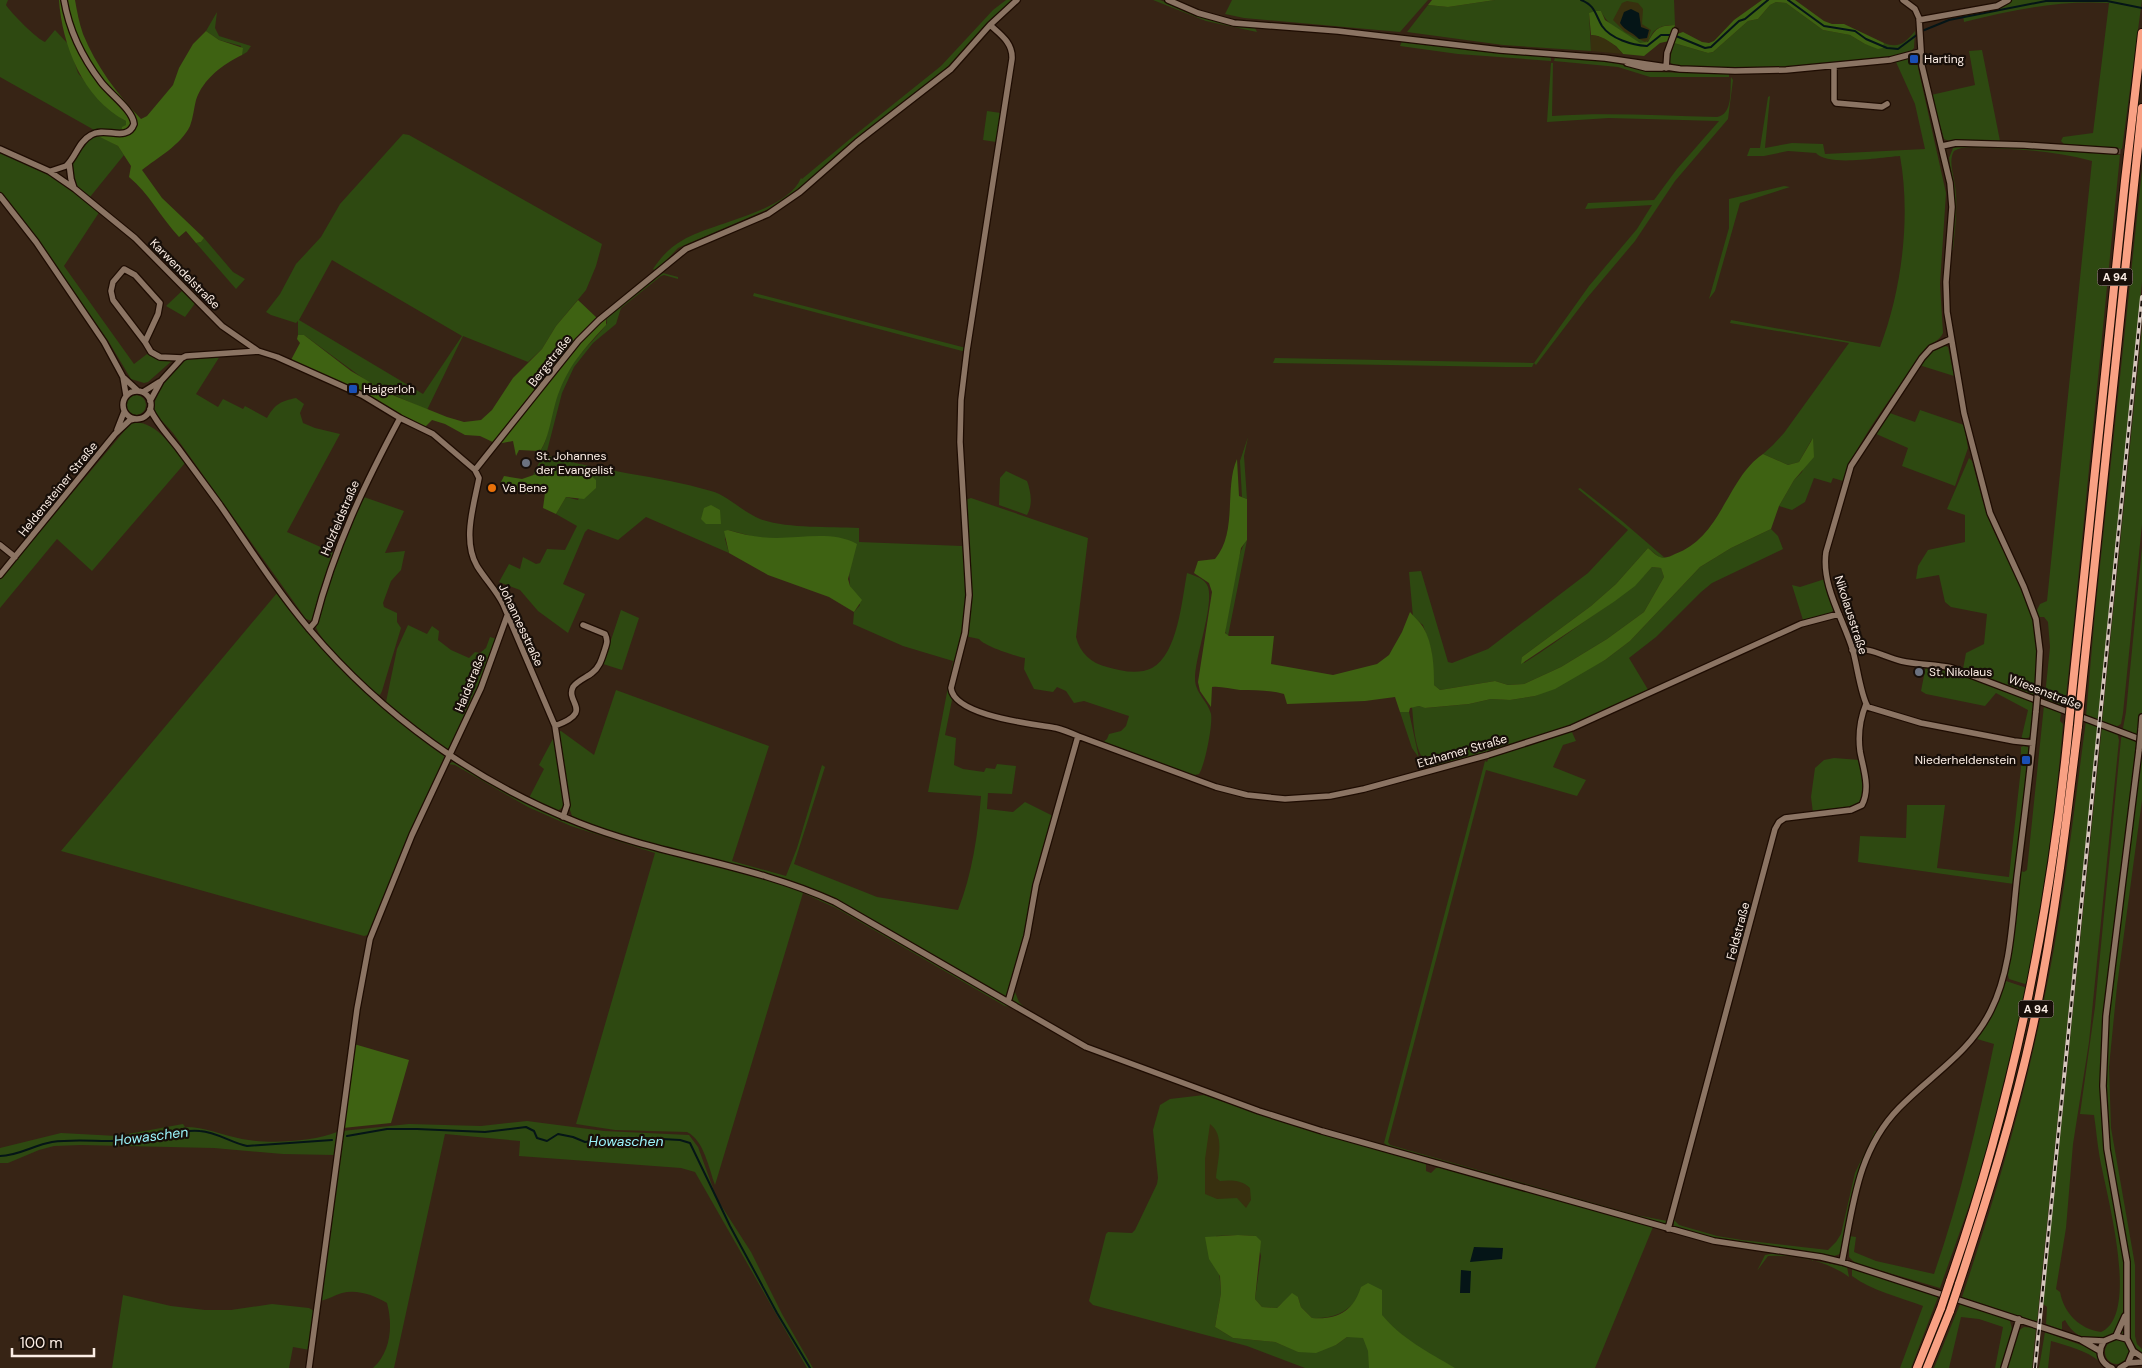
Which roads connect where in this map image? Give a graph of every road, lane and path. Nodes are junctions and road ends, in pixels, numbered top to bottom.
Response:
1 (64, 0) edge
2 (1017, 0) edge
3 (1168, 0) edge
4 (1903, 0) edge
5 (2008, 0) edge
6 (1919, 24) junction
7 (990, 25) junction
8 (1675, 31) dead end
9 (2142, 33) edge
10 (1920, 52) junction
11 (1834, 66) junction
12 (1666, 68) junction
13 (1887, 104) dead end
14 (2142, 108) edge
15 (1942, 146) junction
16 (0, 149) edge
17 (2115, 151) tunnel mouth
18 (69, 163) junction
19 (49, 170) junction
20 (75, 189) junction
21 (0, 196) edge
22 (1951, 339) junction
23 (145, 342) junction
24 (258, 351) junction
25 (182, 358) junction
26 (122, 377) junction
27 (161, 381) junction
28 (140, 391) junction
29 (126, 396) junction
30 (150, 401) junction
31 (150, 409) junction
32 (124, 412) junction
33 (400, 418) junction
34 (137, 419) junction
35 (158, 424) junction
36 (115, 434) junction
37 (475, 470) junction
38 (0, 545) edge
39 (15, 557) junction
40 (0, 575) edge
41 (1839, 614) junction
42 (507, 616) junction
43 (583, 625) dead end
44 (309, 629) junction
45 (1852, 650) junction
46 (1866, 704) junction
47 (2142, 717) edge
48 (555, 726) junction
49 (2141, 730) edge
50 (1078, 736) junction
51 (2142, 740) edge
52 (2033, 743) junction
53 (449, 756) junction
54 (564, 817) junction
55 (1008, 1002) junction
56 (1668, 1229) junction
57 (1842, 1262) junction
58 (2127, 1312) junction
59 (2019, 1320) junction
60 (2116, 1336) junction
61 (2081, 1340) junction
62 (2127, 1340) junction
63 (2104, 1341) junction
64 (2100, 1351) junction
65 (2133, 1351) junction
66 (2142, 1357) edge
67 (2142, 1362) edge
68 (2128, 1363) junction
69 (309, 1368) edge
70 (1917, 1368) edge
71 (1927, 1368) edge
72 (2004, 1368) edge
73 (2112, 1368) edge
74 (2120, 1368) edge

1 - 18 street
2 - 7 street, Bergstraße
3 - 12 street
4 - 6 street
5 - 6 street
6 - 10 street
7 - 37 street, Bergstraße
7 - 50 street, Etzhamer Straße
8 - 12 street
9 - 70 highway, A 94, bridge
10 - 11 street
10 - 15 street
11 - 12 street
11 - 13 street
14 - 71 highway, A 94, bridge
15 - 17 street
15 - 22 street
16 - 19 street, Karwendelstraße
18 - 19 street
18 - 20 street
19 - 20 street, Karwendelstraße
20 - 24 street, Karwendelstraße
21 - 26 street
22 - 41 street, Nikolausstraße
22 - 52 street, bridge
23 - 23 street
23 - 25 street
24 - 25 street
24 - 33 street
25 - 27 street
26 - 28 street
26 - 29 street
27 - 28 street
27 - 30 street
28 - 29 street
28 - 30 street
29 - 32 street
30 - 31 street
31 - 34 street
31 - 35 street
32 - 34 street
32 - 36 street
33 - 37 street
33 - 44 street, Holzfeldstraße
34 - 35 street
34 - 36 street
35 - 44 street
36 - 39 street, Heldensteiner Straße
37 - 42 street, Johannesstraße
38 - 39 street
39 - 40 street, Heldensteiner Straße
41 - 45 street, Nikolausstraße
41 - 50 street, Etzhamer Straße
42 - 48 street, Johannesstraße
42 - 53 street, Haidstraße
43 - 48 street
44 - 53 street
45 - 46 street, Nikolausstraße
45 - 51 street, Wiesenstraße
46 - 52 street
46 - 56 street, Feldstraße
47 - 49 street
48 - 54 street, Johannesstraße
49 - 58 street, bridge
50 - 55 street
52 - 57 street
53 - 54 street
53 - 69 street, Haidstraße
54 - 55 street
55 - 56 street
56 - 57 street
57 - 59 street
58 - 60 street
58 - 62 street
59 - 61 street
59 - 72 street
60 - 62 street
60 - 63 street
61 - 63 street
61 - 64 street
62 - 65 street
63 - 64 street
64 - 73 street
65 - 66 street
65 - 68 street
67 - 68 street
68 - 74 street

